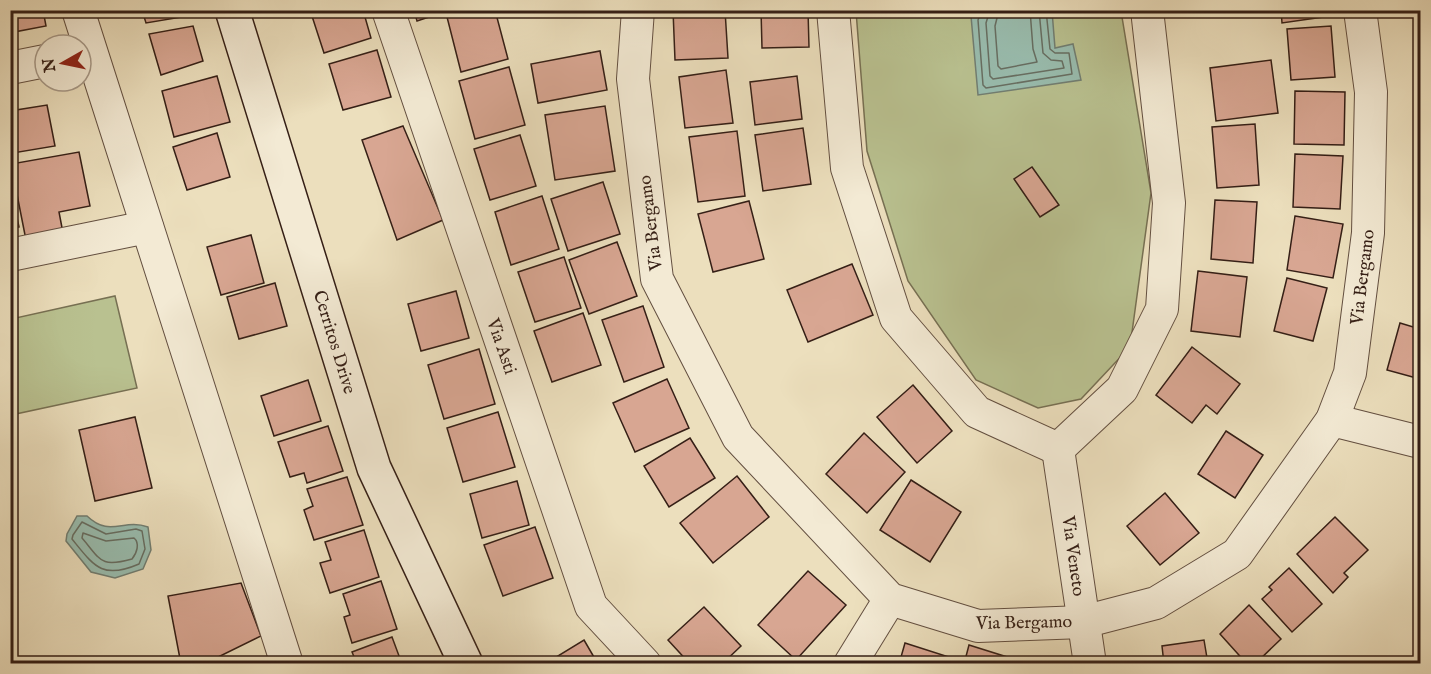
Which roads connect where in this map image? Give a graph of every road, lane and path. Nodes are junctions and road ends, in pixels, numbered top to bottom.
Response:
1 (78, 10) edge
2 (232, 10) edge
3 (388, 10) edge
4 (638, 10) edge
5 (833, 10) edge
6 (1148, 10) edge
7 (1360, 10) edge
8 (82, 33) edge
9 (33, 63) edge
10 (10, 68) edge
11 (93, 73) edge
12 (147, 227) junction
13 (10, 255) edge
14 (1332, 420) junction
15 (1420, 442) edge
16 (1058, 449) junction
17 (890, 599) junction
18 (1083, 622) junction
19 (287, 663) edge
20 (466, 663) edge
21 (645, 663) edge
22 (850, 663) edge
23 (1090, 663) edge

1 - 8 street
2 - 20 street, Cerritos Drive
3 - 21 street, Via Asti
4 - 17 street, Via Bergamo
5 - 16 street
6 - 16 street
7 - 14 street, Via Bergamo
9 - 10 street
11 - 12 street
12 - 13 street
12 - 19 street
14 - 15 street
14 - 18 street, Via Bergamo
16 - 18 street, Via Veneto
17 - 18 street, Via Bergamo
17 - 22 street
18 - 23 street, Via Veneto

